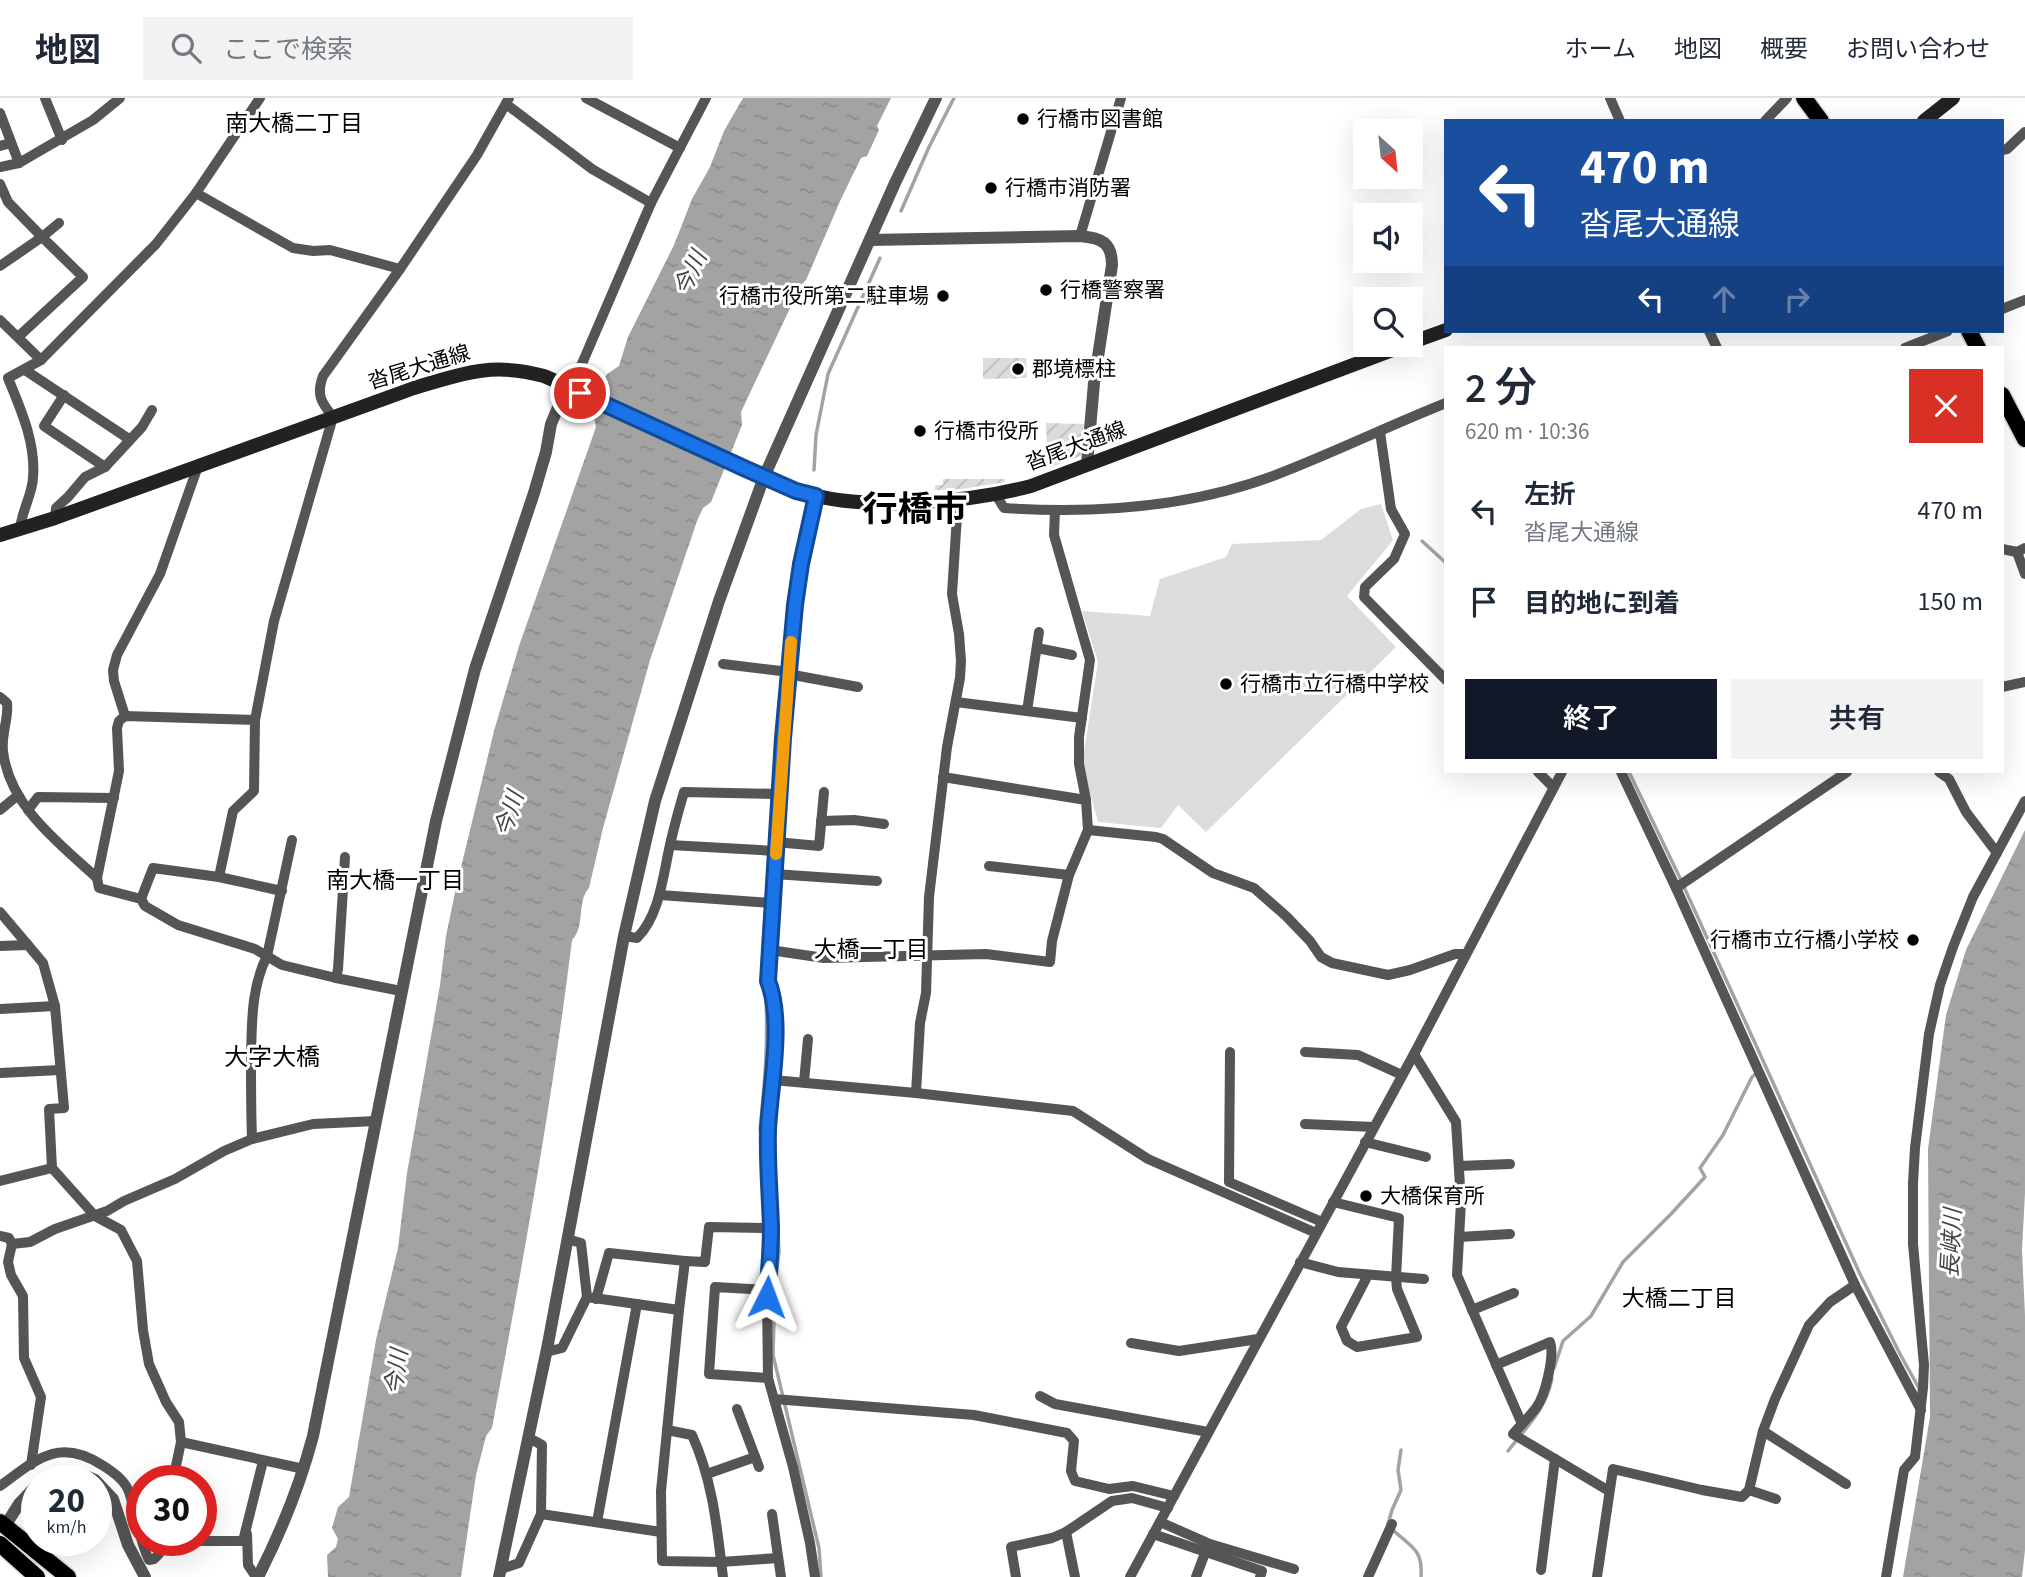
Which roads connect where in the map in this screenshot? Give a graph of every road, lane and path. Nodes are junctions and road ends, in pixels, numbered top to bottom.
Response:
1 (45, 98) edge
2 (120, 98) edge
3 (261, 98) edge
4 (586, 98) edge
5 (705, 98) edge
6 (936, 98) edge
7 (1121, 98) edge
8 (1610, 98) edge
9 (1787, 98) edge
10 (1804, 98) edge
11 (1952, 98) edge
12 (508, 101) edge
13 (0, 113) edge
14 (1619, 119) edge
15 (1767, 119) edge
16 (1820, 119) edge
17 (1930, 119) edge
18 (2025, 132) edge
19 (62, 140) junction
20 (11, 143) junction
21 (0, 146) edge
22 (680, 148) junction
23 (2004, 150) edge
24 (19, 163) junction
25 (0, 167) edge
26 (0, 184) edge
27 (196, 193) junction
28 (651, 203) junction
29 (59, 223) dead end
30 (1080, 236) junction
31 (42, 237) junction
32 (870, 240) junction
33 (0, 266) edge
34 (400, 269) junction
35 (2025, 300) edge
36 (2004, 308) edge
37 (0, 320) edge
38 (1444, 331) edge
39 (1943, 333) edge
40 (19, 337) junction
41 (1423, 338) edge
42 (1910, 346) edge
43 (1373, 357) edge
44 (41, 359) junction
45 (25, 370) junction
46 (4, 380) edge
47 (573, 389) junction
48 (64, 395) junction
49 (2004, 399) edge
50 (1444, 404) edge
51 (152, 410) dead end
52 (333, 417) junction
53 (1380, 432) junction
54 (130, 439) junction
55 (2025, 439) edge
56 (1087, 464) junction
57 (198, 466) junction
58 (105, 467) junction
59 (764, 477) junction
60 (996, 495) junction
61 (816, 496) junction
62 (958, 500) junction
63 (1055, 510) junction
64 (55, 518) junction
65 (20, 530) junction
66 (0, 535) edge
67 (2021, 550) edge
68 (2025, 574) edge
69 (1039, 632) dead end
70 (1037, 649) junction
71 (1072, 655) dead end
72 (723, 664) dead end
73 (788, 674) junction
74 (1444, 678) edge
75 (2025, 682) edge
76 (858, 687) dead end
77 (2004, 687) edge
78 (0, 697) edge
79 (956, 702) junction
80 (1027, 710) junction
81 (125, 716) junction
82 (1082, 718) junction
83 (256, 720) junction
84 (1539, 773) edge
85 (1561, 773) edge
86 (1621, 773) edge
87 (1846, 773) edge
88 (1940, 773) edge
89 (943, 777) junction
90 (1553, 787) junction
91 (824, 792) dead end
92 (780, 794) junction
93 (17, 796) junction
94 (114, 798) junction
95 (1086, 800) junction
96 (2025, 801) edge
97 (0, 810) edge
98 (28, 810) junction
99 (821, 821) junction
100 (884, 824) dead end
101 (1088, 830) junction
102 (292, 840) dead end
103 (670, 845) junction
104 (776, 846) junction
105 (1997, 853) junction
106 (345, 857) dead end
107 (989, 866) dead end
108 (774, 874) junction
109 (1069, 875) junction
110 (219, 877) junction
111 (97, 878) junction
112 (877, 881) dead end
113 (1676, 888) junction
114 (282, 891) junction
115 (660, 895) junction
116 (141, 899) junction
117 (772, 903) junction
118 (0, 912) edge
119 (624, 936) junction
120 (29, 945) junction
121 (0, 946) edge
122 (770, 950) junction
123 (1465, 954) junction
124 (928, 955) junction
125 (267, 956) junction
126 (336, 978) junction
127 (401, 991) junction
128 (55, 1006) junction
129 (0, 1009) edge
130 (808, 1039) dead end
131 (1230, 1052) dead end
132 (1306, 1052) dead end
133 (1414, 1054) junction
134 (60, 1070) junction
135 (0, 1073) edge
136 (1402, 1075) junction
137 (773, 1080) junction
138 (804, 1082) junction
139 (916, 1093) junction
140 (376, 1121) junction
141 (1305, 1124) dead end
142 (1374, 1127) junction
143 (252, 1139) junction
144 (1366, 1142) junction
145 (1426, 1157) dead end
146 (1510, 1164) dead end
147 (1459, 1166) junction
148 (52, 1168) junction
149 (0, 1181) edge
150 (1333, 1202) junction
151 (95, 1216) junction
152 (1322, 1222) junction
153 (771, 1228) junction
154 (1316, 1233) junction
155 (1510, 1234) dead end
156 (0, 1236) edge
157 (1459, 1237) junction
158 (567, 1239) junction
159 (12, 1244) junction
160 (685, 1261) junction
161 (1300, 1262) junction
162 (1368, 1275) junction
163 (12, 1278) junction
164 (1396, 1278) junction
165 (1424, 1279) dead end
166 (0, 1284) edge
167 (1855, 1285) junction
168 (768, 1290) junction
169 (1514, 1293) dead end
170 (592, 1298) junction
171 (637, 1304) junction
172 (679, 1310) junction
173 (1472, 1310) junction
174 (1258, 1339) junction
175 (1130, 1343) dead end
176 (546, 1352) junction
177 (1496, 1365) junction
178 (768, 1378) junction
179 (1041, 1396) dead end
180 (774, 1399) junction
181 (737, 1409) dead end
182 (1921, 1410) junction
183 (1522, 1424) junction
184 (667, 1430) junction
185 (1763, 1431) junction
186 (1208, 1432) junction
187 (529, 1438) junction
188 (181, 1442) junction
189 (1556, 1459) junction
190 (263, 1461) junction
191 (30, 1465) joint
192 (102, 1465) edge
193 (176, 1465) edge
194 (304, 1469) junction
195 (21, 1470) edge
196 (112, 1473) edge
197 (708, 1474) junction
198 (3, 1480) edge
199 (1846, 1484) dead end
200 (126, 1487) edge
201 (1749, 1490) junction
202 (1609, 1491) junction
203 (1174, 1496) junction
204 (112, 1498) edge
205 (1776, 1499) dead end
206 (21, 1502) edge
207 (1168, 1507) junction
208 (541, 1514) junction
209 (772, 1514) dead end
210 (597, 1522) junction
211 (1160, 1522) junction
212 (3, 1524) edge
213 (1392, 1524) dead end
214 (246, 1527) junction
215 (661, 1532) junction
216 (1066, 1532) junction
217 (1153, 1534) junction
218 (217, 1541) edge
219 (0, 1544) edge
220 (1205, 1553) junction
221 (778, 1558) junction
222 (721, 1562) junction
223 (1294, 1569) dead end
224 (1541, 1570) dead end
225 (500, 1573) edge
226 (37, 1577) edge
227 (68, 1577) edge
228 (145, 1577) edge
229 (257, 1577) edge
230 (723, 1577) edge
231 (781, 1577) edge
232 (815, 1577) edge
233 (1016, 1577) edge
234 (1075, 1577) edge
235 (1130, 1577) edge
236 (1196, 1577) edge
237 (1260, 1577) edge
238 (1368, 1577) edge
239 (1597, 1577) edge
240 (1886, 1577) edge

1 - 19 street
2 - 19 street
3 - 27 street
4 - 22 street
5 - 22 street
6 - 32 street
7 - 30 street
8 - 14 street
9 - 15 street
10 - 16 main road
11 - 17 main road
12 - 28 street
12 - 34 street
13 - 20 street
18 - 23 street
19 - 24 street
20 - 21 street
20 - 24 street
22 - 28 street
24 - 25 street
26 - 31 street
27 - 34 street
27 - 44 street
28 - 47 street
29 - 31 street
30 - 32 street
30 - 56 street
31 - 33 street
31 - 40 street
32 - 59 street
34 - 52 street
35 - 36 street
37 - 40 street
38 - 41 main road, 沓尾大通線
39 - 42 street
40 - 44 street
43 - 56 main road, 沓尾大通線
44 - 45 street
45 - 46 street
45 - 48 street
46 - 65 street
47 - 52 main road, 沓尾大通線
47 - 59 main road, 沓尾大通線
47 - 127 street
48 - 54 street
48 - 58 street
49 - 55 main road
50 - 53 street
51 - 54 street
52 - 57 main road, 沓尾大通線
52 - 83 street
53 - 63 street
53 - 74 street
54 - 58 street
56 - 60 main road, 沓尾大通線
57 - 64 main road, 沓尾大通線
57 - 81 street
58 - 64 street
59 - 61 main road, 沓尾大通線
59 - 119 street
60 - 62 main road, 沓尾大通線
60 - 63 street
61 - 62 main road, 沓尾大通線
61 - 73 street
62 - 79 street
63 - 82 street
64 - 65 main road, 沓尾大通線
65 - 66 main road, 沓尾大通線
67 - 68 street
69 - 70 street
70 - 71 street
70 - 80 street
72 - 73 street
73 - 76 street
73 - 92 street
75 - 77 street
78 - 93 street
79 - 80 street
79 - 89 street
80 - 82 street
81 - 83 street
81 - 94 street
82 - 95 street
83 - 110 street
84 - 90 street
85 - 90 street
86 - 113 street
87 - 113 street
88 - 105 street
89 - 95 street
89 - 124 street
90 - 123 street
91 - 99 street
92 - 103 street
92 - 104 street
93 - 97 street
93 - 98 street
94 - 98 street
94 - 111 street
95 - 101 street
96 - 105 street
98 - 111 street
99 - 100 street
99 - 104 street
101 - 109 street
101 - 123 street
102 - 114 street
103 - 104 street
103 - 115 street
104 - 108 street
105 - 182 street
106 - 126 street
107 - 109 street
108 - 112 street
108 - 117 street
109 - 124 street
110 - 114 street
110 - 116 street
111 - 116 street
113 - 167 street
114 - 125 street
115 - 117 street
115 - 119 street
116 - 125 street
117 - 122 street
118 - 120 street
119 - 158 street
120 - 121 street
120 - 128 street
122 - 124 street
122 - 137 street
123 - 133 street
124 - 139 street
125 - 126 street
125 - 143 street
126 - 127 street
127 - 140 street
128 - 129 street
128 - 134 street
130 - 138 street
131 - 152 street
132 - 136 street
133 - 136 street
133 - 147 street
134 - 135 street
134 - 148 street
136 - 142 street
137 - 138 street
137 - 153 street
138 - 139 street
139 - 154 street
140 - 143 street
140 - 194 street
141 - 142 street
142 - 144 street
143 - 151 street
144 - 145 street
144 - 150 street
146 - 147 street
147 - 157 street
148 - 149 street
148 - 151 street
150 - 152 street
150 - 164 street
151 - 159 street
151 - 188 street
152 - 154 street
153 - 160 street
153 - 168 street
154 - 161 street
155 - 157 street
156 - 159 street
157 - 173 street
158 - 170 street
158 - 176 street
159 - 163 street
160 - 170 street
160 - 172 street
161 - 162 street
161 - 174 street
162 - 164 street
162 - 164 street
163 - 166 street
163 - 191 street
164 - 165 street
167 - 182 street
167 - 185 street
168 - 178 street
168 - 178 street
169 - 173 street
170 - 171 street
170 - 176 street
171 - 172 street
171 - 210 street
172 - 184 street
173 - 177 street
174 - 175 street
174 - 186 street
176 - 187 street
177 - 183 street
177 - 183 street
178 - 180 street
179 - 186 street
180 - 203 street
180 - 232 street
181 - 197 street
182 - 240 street
183 - 189 street
184 - 197 street
184 - 215 street
185 - 199 street
185 - 201 street
186 - 203 street
187 - 208 street
187 - 225 street
188 - 190 street
188 - 193 street
189 - 202 street
189 - 224 street
190 - 194 street
190 - 214 street
191 - 192 street
194 - 229 street
195 - 198 street
196 - 200 street
197 - 222 street
201 - 202 street
201 - 205 street
202 - 239 street
203 - 207 street
204 - 228 street
206 - 212 street
207 - 211 street
207 - 216 street
208 - 210 street
208 - 225 street
209 - 221 street
210 - 215 street
211 - 217 street
211 - 223 street
212 - 227 main road
213 - 238 street
214 - 218 street
214 - 229 street
215 - 222 street
216 - 233 street
216 - 234 street
217 - 220 street
217 - 235 street
219 - 226 main road
220 - 236 street
220 - 237 street
221 - 222 street
221 - 231 street
222 - 230 street

